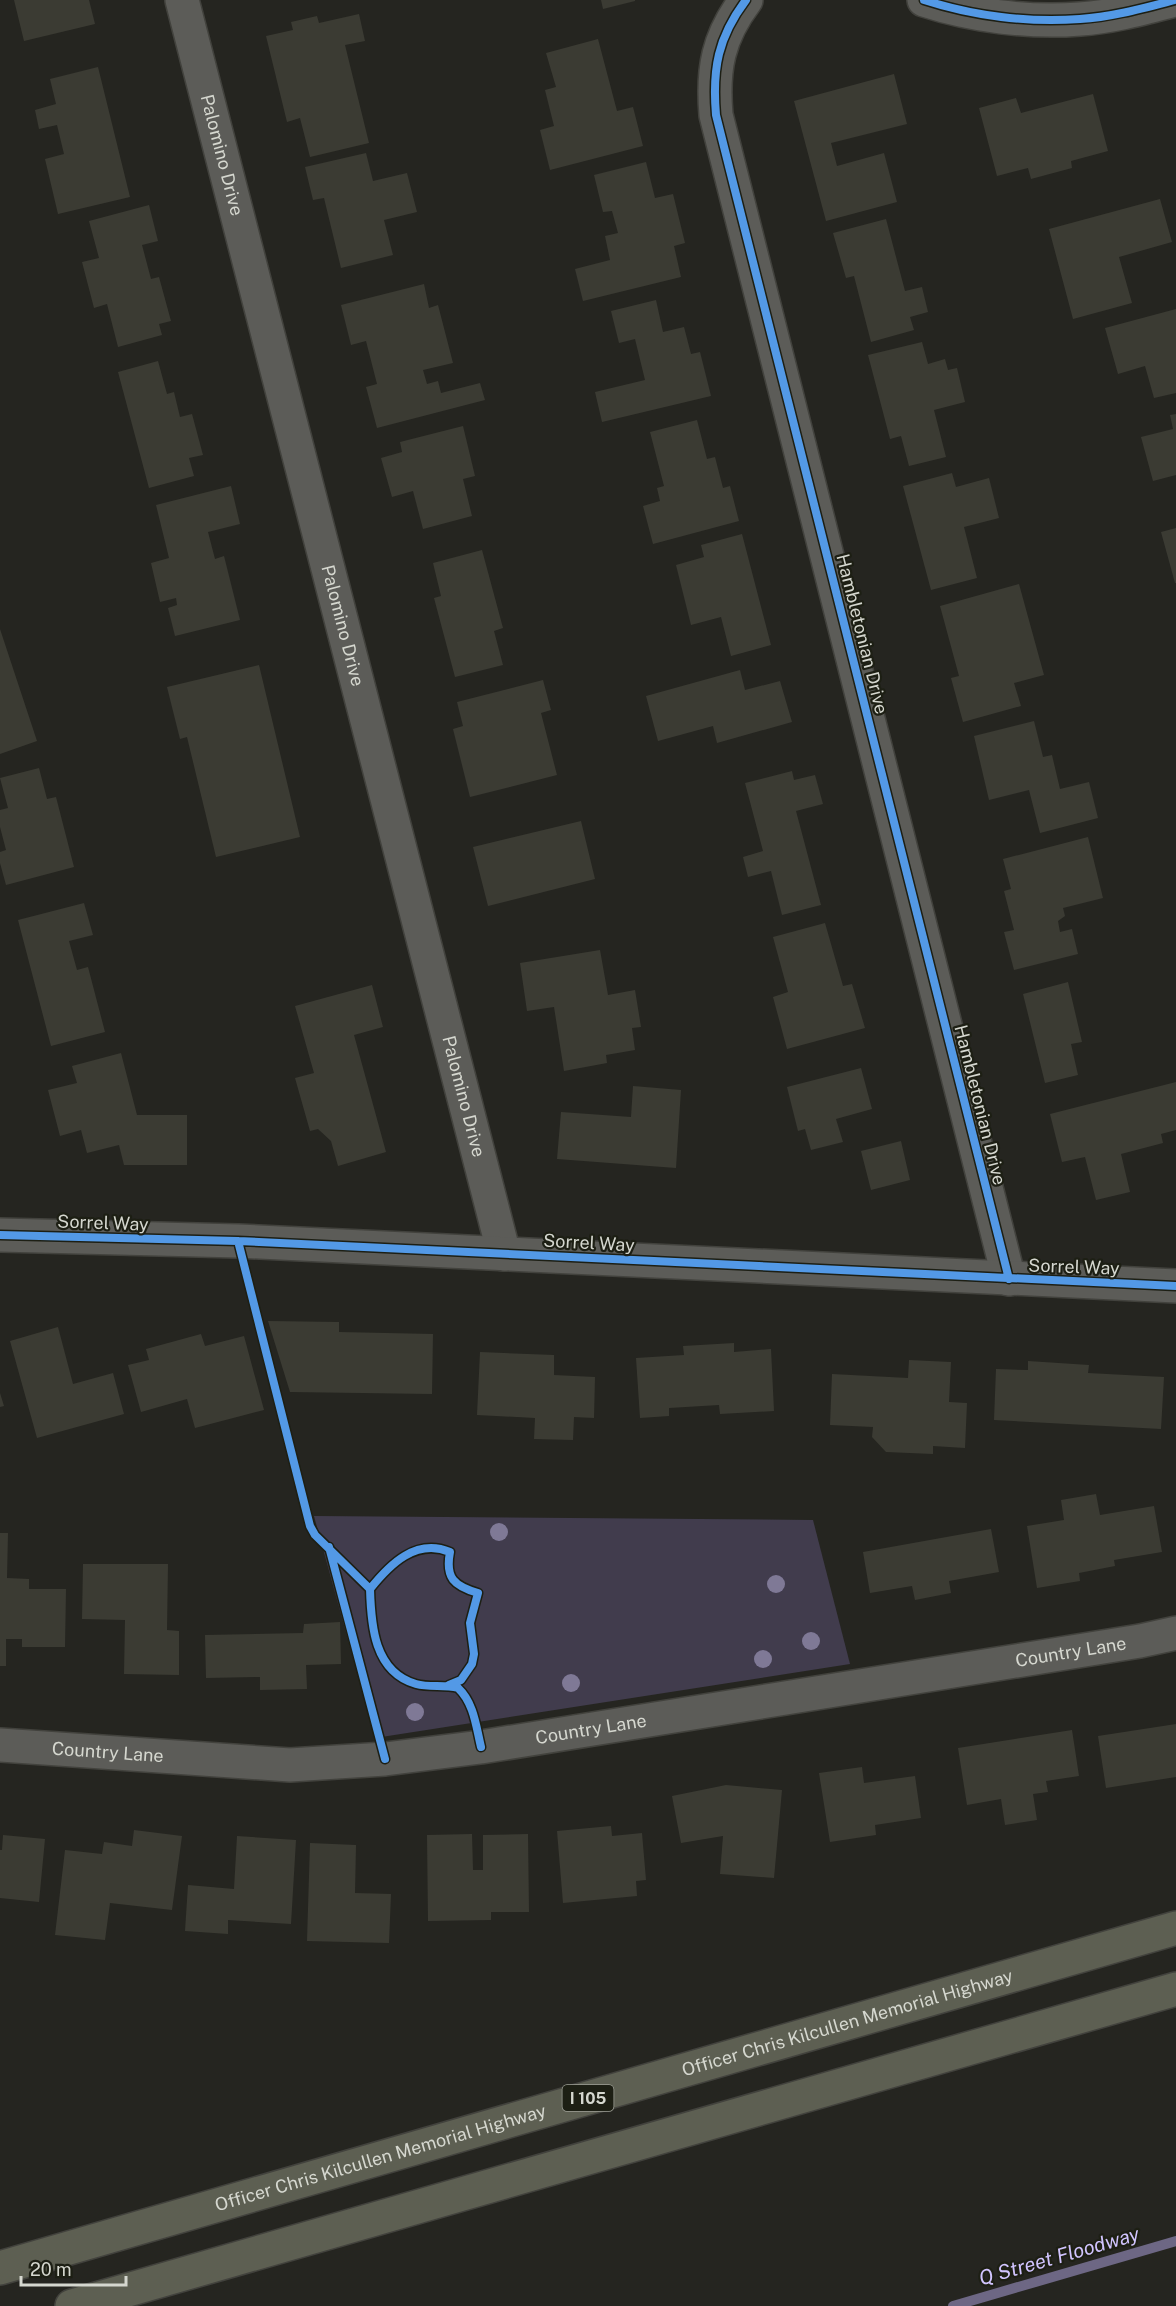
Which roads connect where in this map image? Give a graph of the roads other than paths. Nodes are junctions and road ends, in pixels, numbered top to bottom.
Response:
1 (182, 0) edge
2 (746, 0) edge
3 (924, 0) edge
4 (1175, 0) edge
5 (0, 1233) edge
6 (504, 1254) junction
7 (1009, 1279) junction
8 (1176, 1286) edge
9 (1176, 1633) edge
10 (0, 1745) edge
11 (1176, 1928) edge
12 (1176, 1989) edge
13 (0, 2268) edge
14 (72, 2306) edge

1 - 6 street, Palomino Drive
2 - 7 street, Hambletonian Drive
3 - 4 street
5 - 6 street, Sorrel Way
6 - 7 street, Sorrel Way
7 - 8 street, Sorrel Way
9 - 10 street, Country Lane
11 - 13 highway, Officer Chris Kilcullen Memorial Highway / I 105
12 - 14 highway

